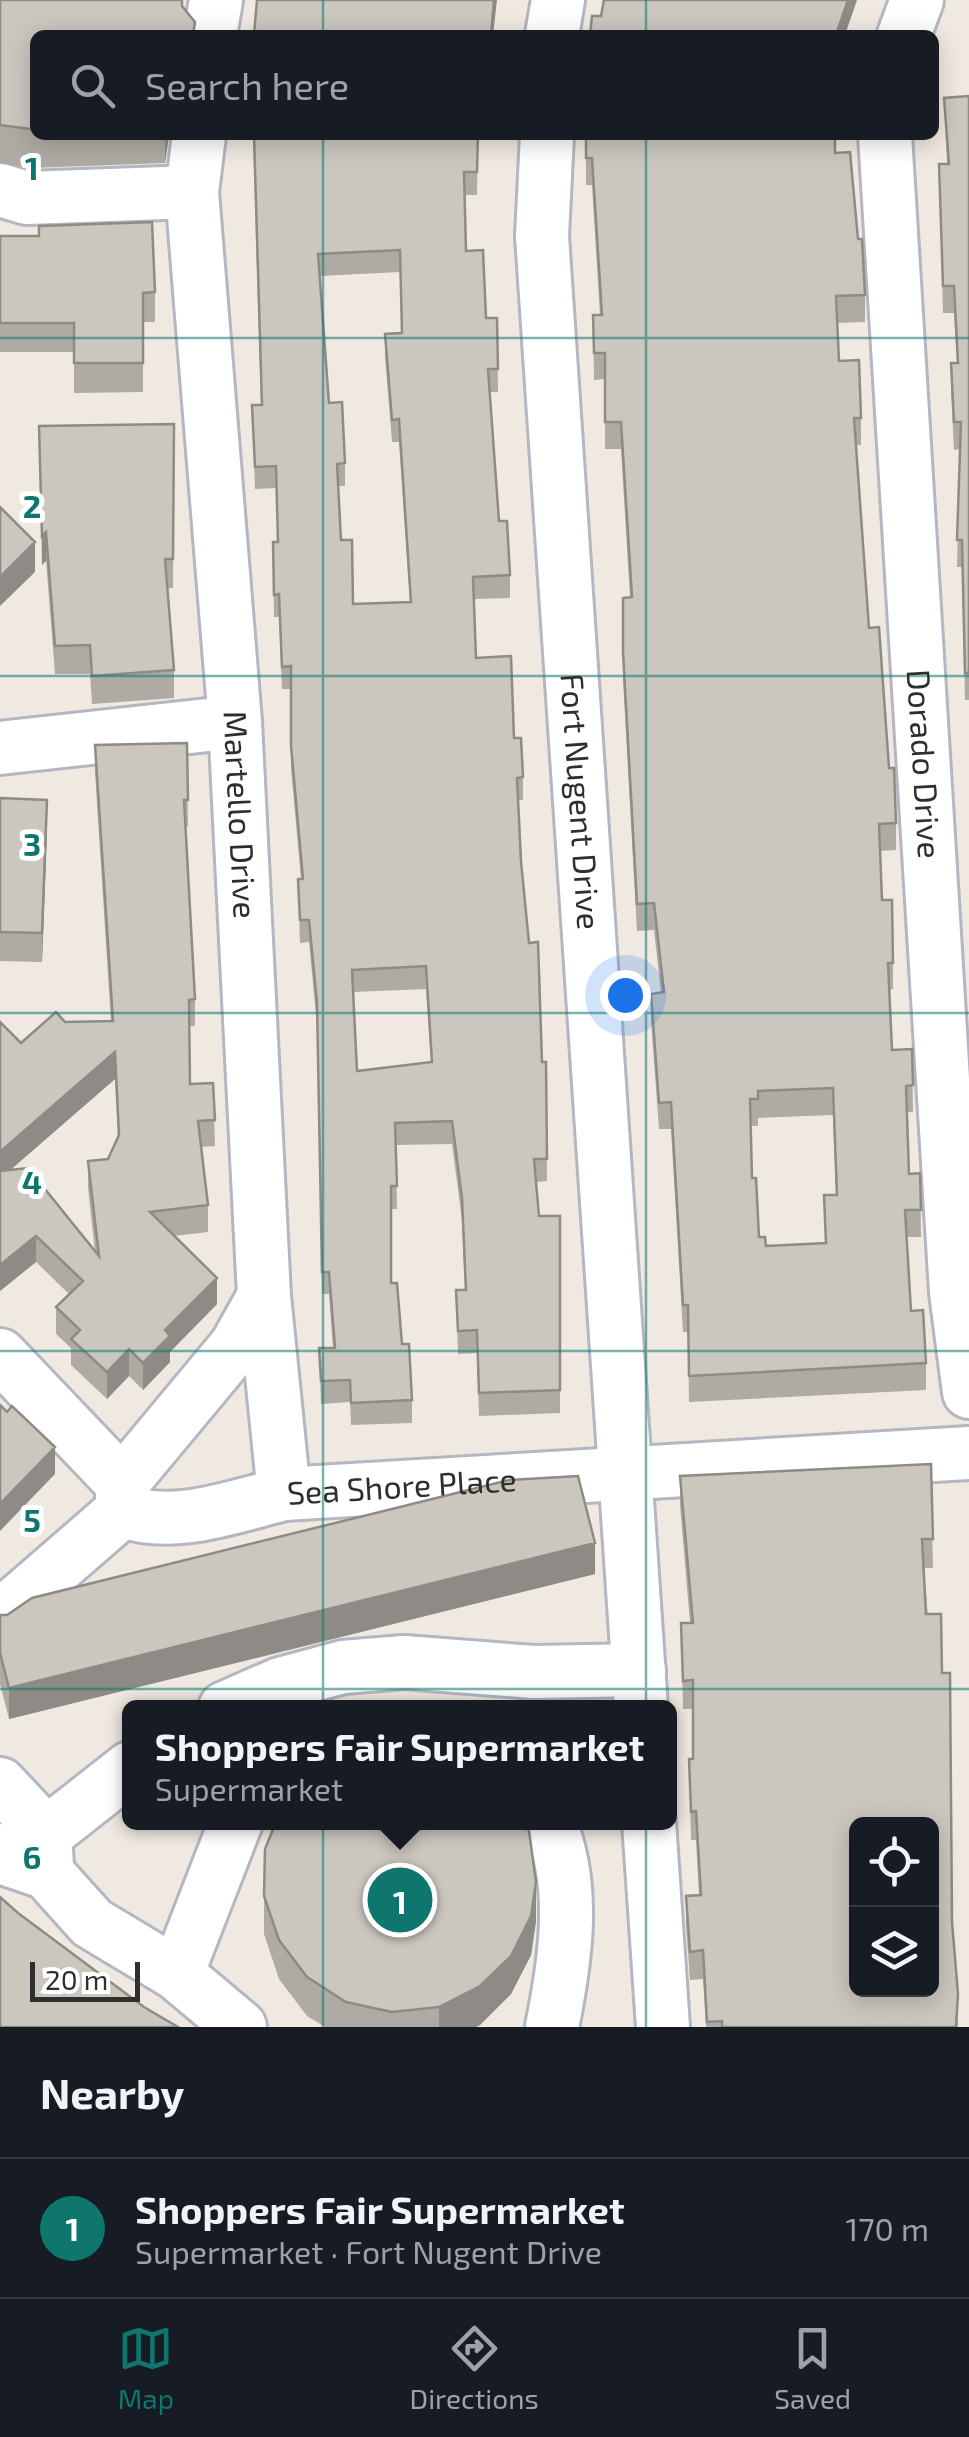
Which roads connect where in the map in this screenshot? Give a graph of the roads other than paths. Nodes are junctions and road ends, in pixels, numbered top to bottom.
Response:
1 (216, 0) edge
2 (558, 0) edge
3 (916, 0) edge
4 (211, 30) edge
5 (553, 30) edge
6 (906, 30) edge
7 (197, 140) edge
8 (547, 140) edge
9 (885, 140) edge
10 (0, 190) edge
11 (192, 192) junction
12 (235, 722) junction
13 (0, 748) edge
14 (962, 1292) edge
15 (264, 1296) junction
16 (0, 1355) edge
17 (969, 1392) edge
18 (969, 1453) edge
19 (626, 1473) junction
20 (284, 1494) junction
21 (122, 1497) junction
22 (0, 1617) edge
23 (640, 1689) edge
24 (243, 1700) edge
25 (122, 1775) edge
26 (0, 1784) edge
27 (233, 1830) edge
28 (551, 1830) edge
29 (650, 1830) edge
30 (26, 1854) edge
31 (177, 1974) junction
32 (240, 2027) edge
33 (552, 2027) edge
34 (663, 2027) edge

1 - 4 street
2 - 5 street
3 - 6 street
7 - 11 street, Martello Drive
8 - 19 street, Fort Nugent Drive
9 - 14 street, Dorado Drive
10 - 11 street
11 - 12 street, Martello Drive
12 - 13 street
12 - 15 street, Martello Drive
14 - 17 street, Dorado Drive
15 - 20 street, Martello Drive
15 - 21 street
16 - 21 street
18 - 19 street, Sea Shore Place
19 - 20 street, Sea Shore Place
19 - 23 street, Fort Nugent Drive
20 - 21 street, Sea Shore Place
21 - 22 street
23 - 24 street
25 - 30 street
26 - 30 street
27 - 31 street
28 - 33 street
29 - 34 street
30 - 31 street
31 - 32 street

